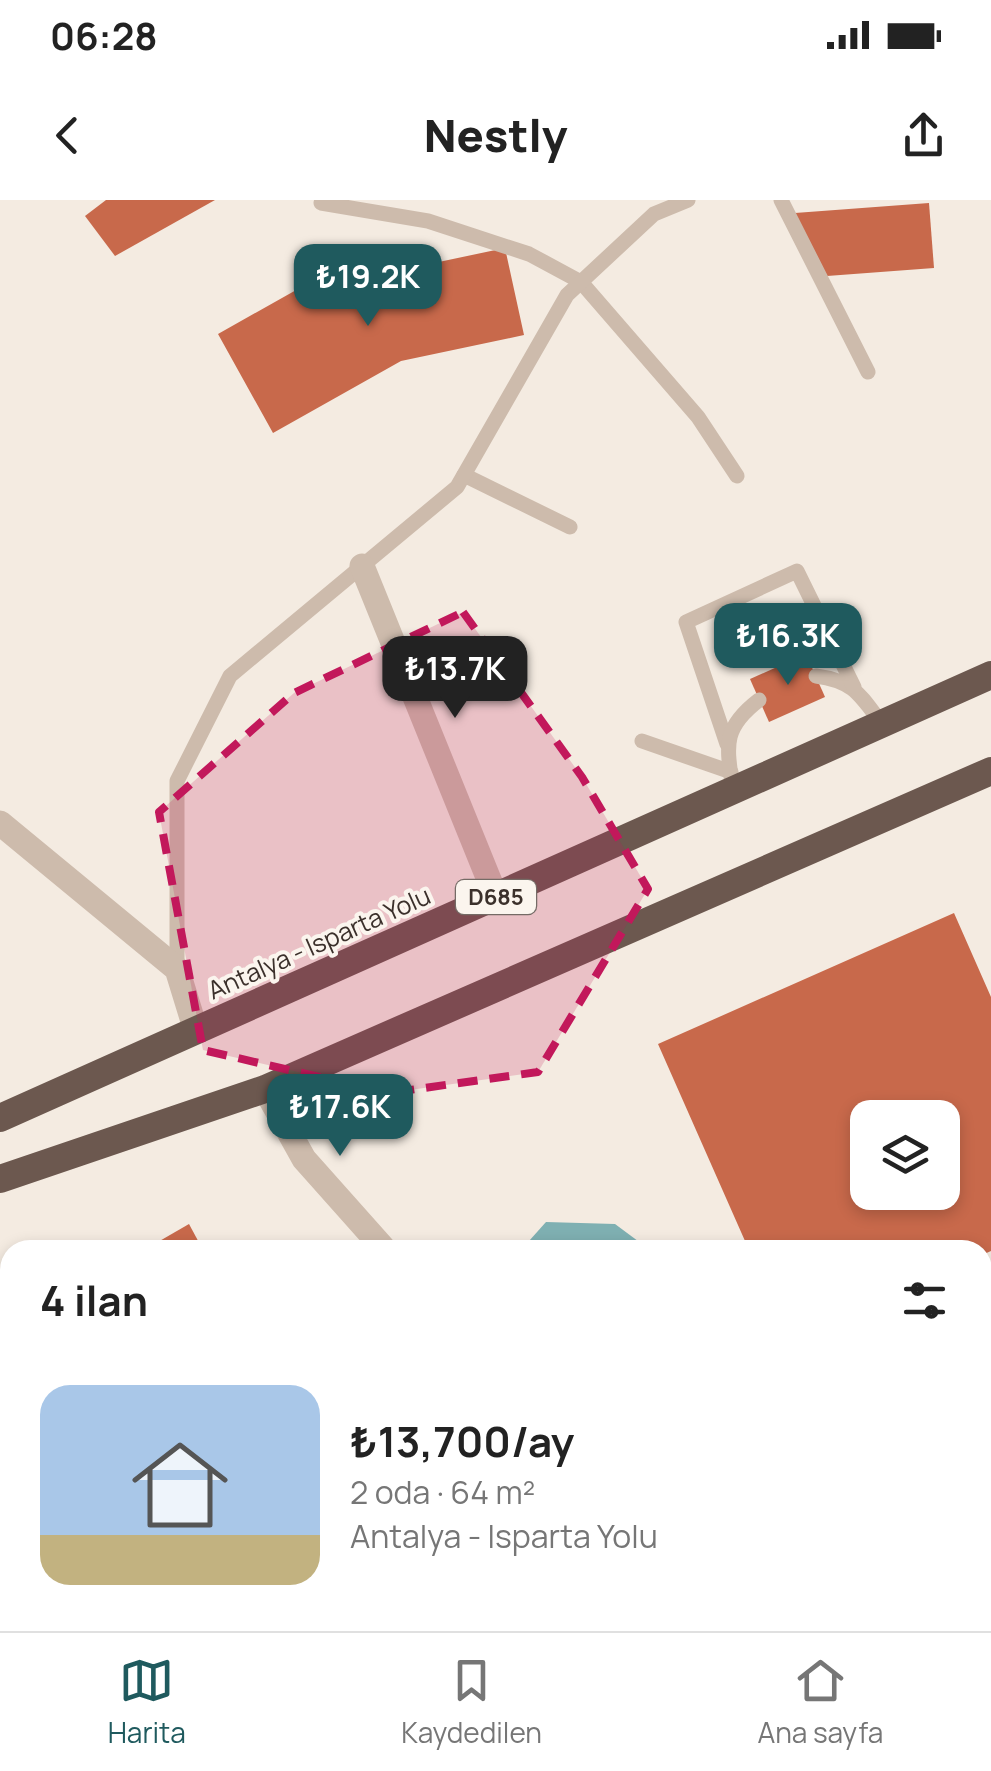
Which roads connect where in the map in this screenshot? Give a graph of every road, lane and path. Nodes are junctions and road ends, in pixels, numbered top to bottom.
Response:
1 (688, 200) edge
2 (781, 200) edge
3 (321, 204) dead end
4 (581, 282) junction
5 (868, 372) dead end
6 (464, 475) junction
7 (737, 476) dead end
8 (570, 527) dead end
9 (362, 566) junction
10 (991, 675) edge
11 (816, 676) dead end
12 (854, 687) junction
13 (759, 700) dead end
14 (882, 724) junction
15 (642, 741) dead end
16 (727, 744) junction
17 (991, 771) edge
18 (732, 781) junction
19 (0, 823) edge
20 (496, 897) junction
21 (177, 970) junction
22 (196, 1032) junction
23 (265, 1090) junction
24 (0, 1118) edge
25 (0, 1180) edge
26 (376, 1240) edge

1 - 4 lane
2 - 5 lane
3 - 4 lane
4 - 6 lane
4 - 7 lane
6 - 8 lane
6 - 9 lane
9 - 20 street
9 - 21 lane
10 - 14 highway, Antalya - Isparta Yolu / D685
11 - 12 lane
12 - 14 lane
12 - 16 lane
13 - 16 lane
14 - 18 highway, Antalya - Isparta Yolu / D685
15 - 18 lane
16 - 18 lane
17 - 23 highway
18 - 20 highway, Antalya - Isparta Yolu / D685
19 - 21 street
20 - 22 highway, Antalya - Isparta Yolu / D685
21 - 22 street
22 - 24 highway, Antalya - Isparta Yolu / D685
23 - 25 highway
23 - 26 street

